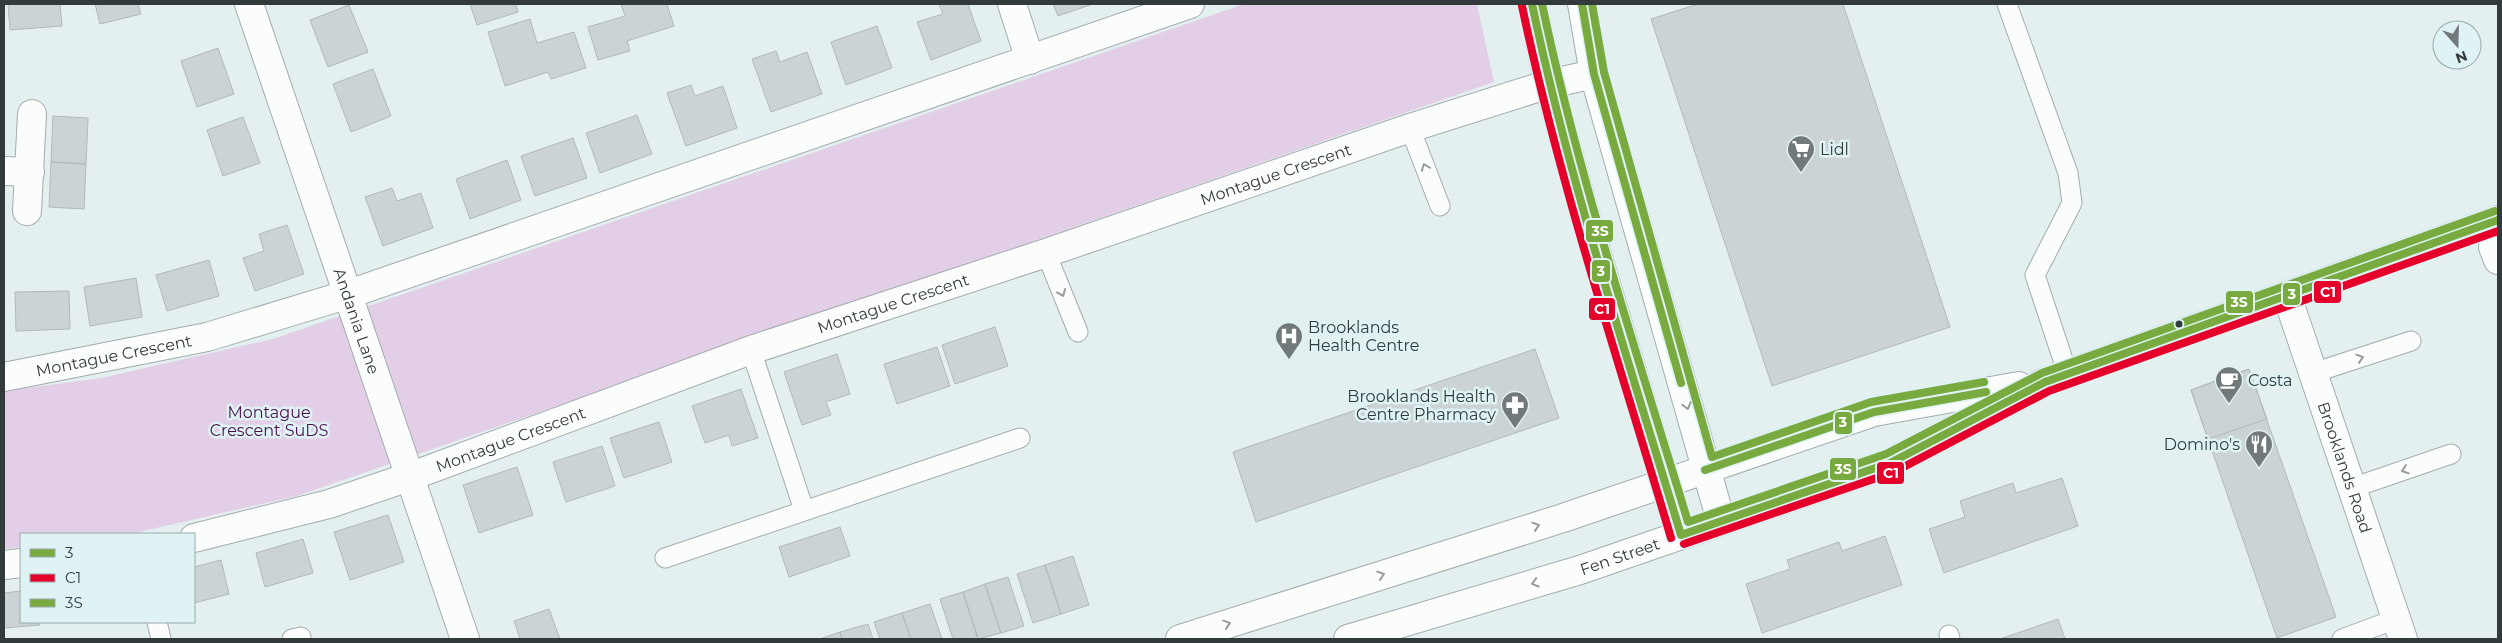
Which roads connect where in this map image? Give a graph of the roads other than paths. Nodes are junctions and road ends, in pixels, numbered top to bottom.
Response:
1 (249, 4) edge
2 (1012, 4) edge
3 (1190, 4) edge
4 (1532, 4) edge
5 (1582, 4) edge
6 (2007, 4) edge
7 (1030, 60) junction
8 (1594, 74) junction
9 (1549, 84) junction
10 (32, 114) dead end
11 (1410, 128) junction
12 (4, 171) edge
13 (30, 172) junction
14 (1440, 206) dead end
15 (27, 211) dead end
16 (2498, 220) edge
17 (1046, 253) junction
18 (349, 294) junction
19 (2287, 296) junction
20 (1078, 332) dead end
21 (2411, 341) dead end
22 (751, 350) junction
23 (2313, 373) junction
24 (4, 377) edge
25 (2056, 378) junction
26 (1020, 438) dead end
27 (2451, 454) dead end
28 (1705, 470) junction
29 (409, 477) junction
30 (1664, 483) junction
31 (2352, 488) junction
32 (804, 510) junction
33 (1721, 521) junction
34 (1681, 535) junction
35 (195, 538) edge
36 (665, 558) dead end
37 (20, 563) edge
38 (4, 565) edge
39 (157, 623) edge
40 (2399, 629) edge
41 (161, 639) edge
42 (465, 639) edge
43 (1180, 639) edge
44 (1348, 639) edge
45 (2342, 639) edge

1 - 18 street, Andania Lane
2 - 7 street
3 - 7 street, Montague Crescent
4 - 9 street
5 - 8 street
6 - 25 lane
7 - 18 street, Montague Crescent
8 - 9 street, Montague Crescent
8 -> 28 street
9 - 11 street, Montague Crescent
9 - 30 street
10 - 13 street
14 -> 11 lane
11 - 17 street, Montague Crescent
12 - 13 street
13 - 15 street
16 - 19 street, Fen Street
17 -> 20 lane
17 - 22 street, Montague Crescent
18 - 24 street, Montague Crescent
18 - 29 street, Andania Lane
19 - 23 street, Brooklands Road
19 - 25 street, Fen Street
23 -> 21 lane
22 - 29 street, Montague Crescent
22 - 32 lane
23 - 31 street, Brooklands Road
25 - 28 street
25 - 33 street, Fen Street
26 - 32 lane
27 -> 31 lane
28 - 30 street
28 - 33 street
29 - 35 street, Montague Crescent
29 - 42 street, Andania Lane
30 - 34 street
43 -> 30 street
31 - 40 street, Brooklands Road
32 - 36 lane
33 - 34 street, Fen Street
34 -> 44 street, Fen Street
37 - 38 street
39 - 41 lane
40 - 45 lane

